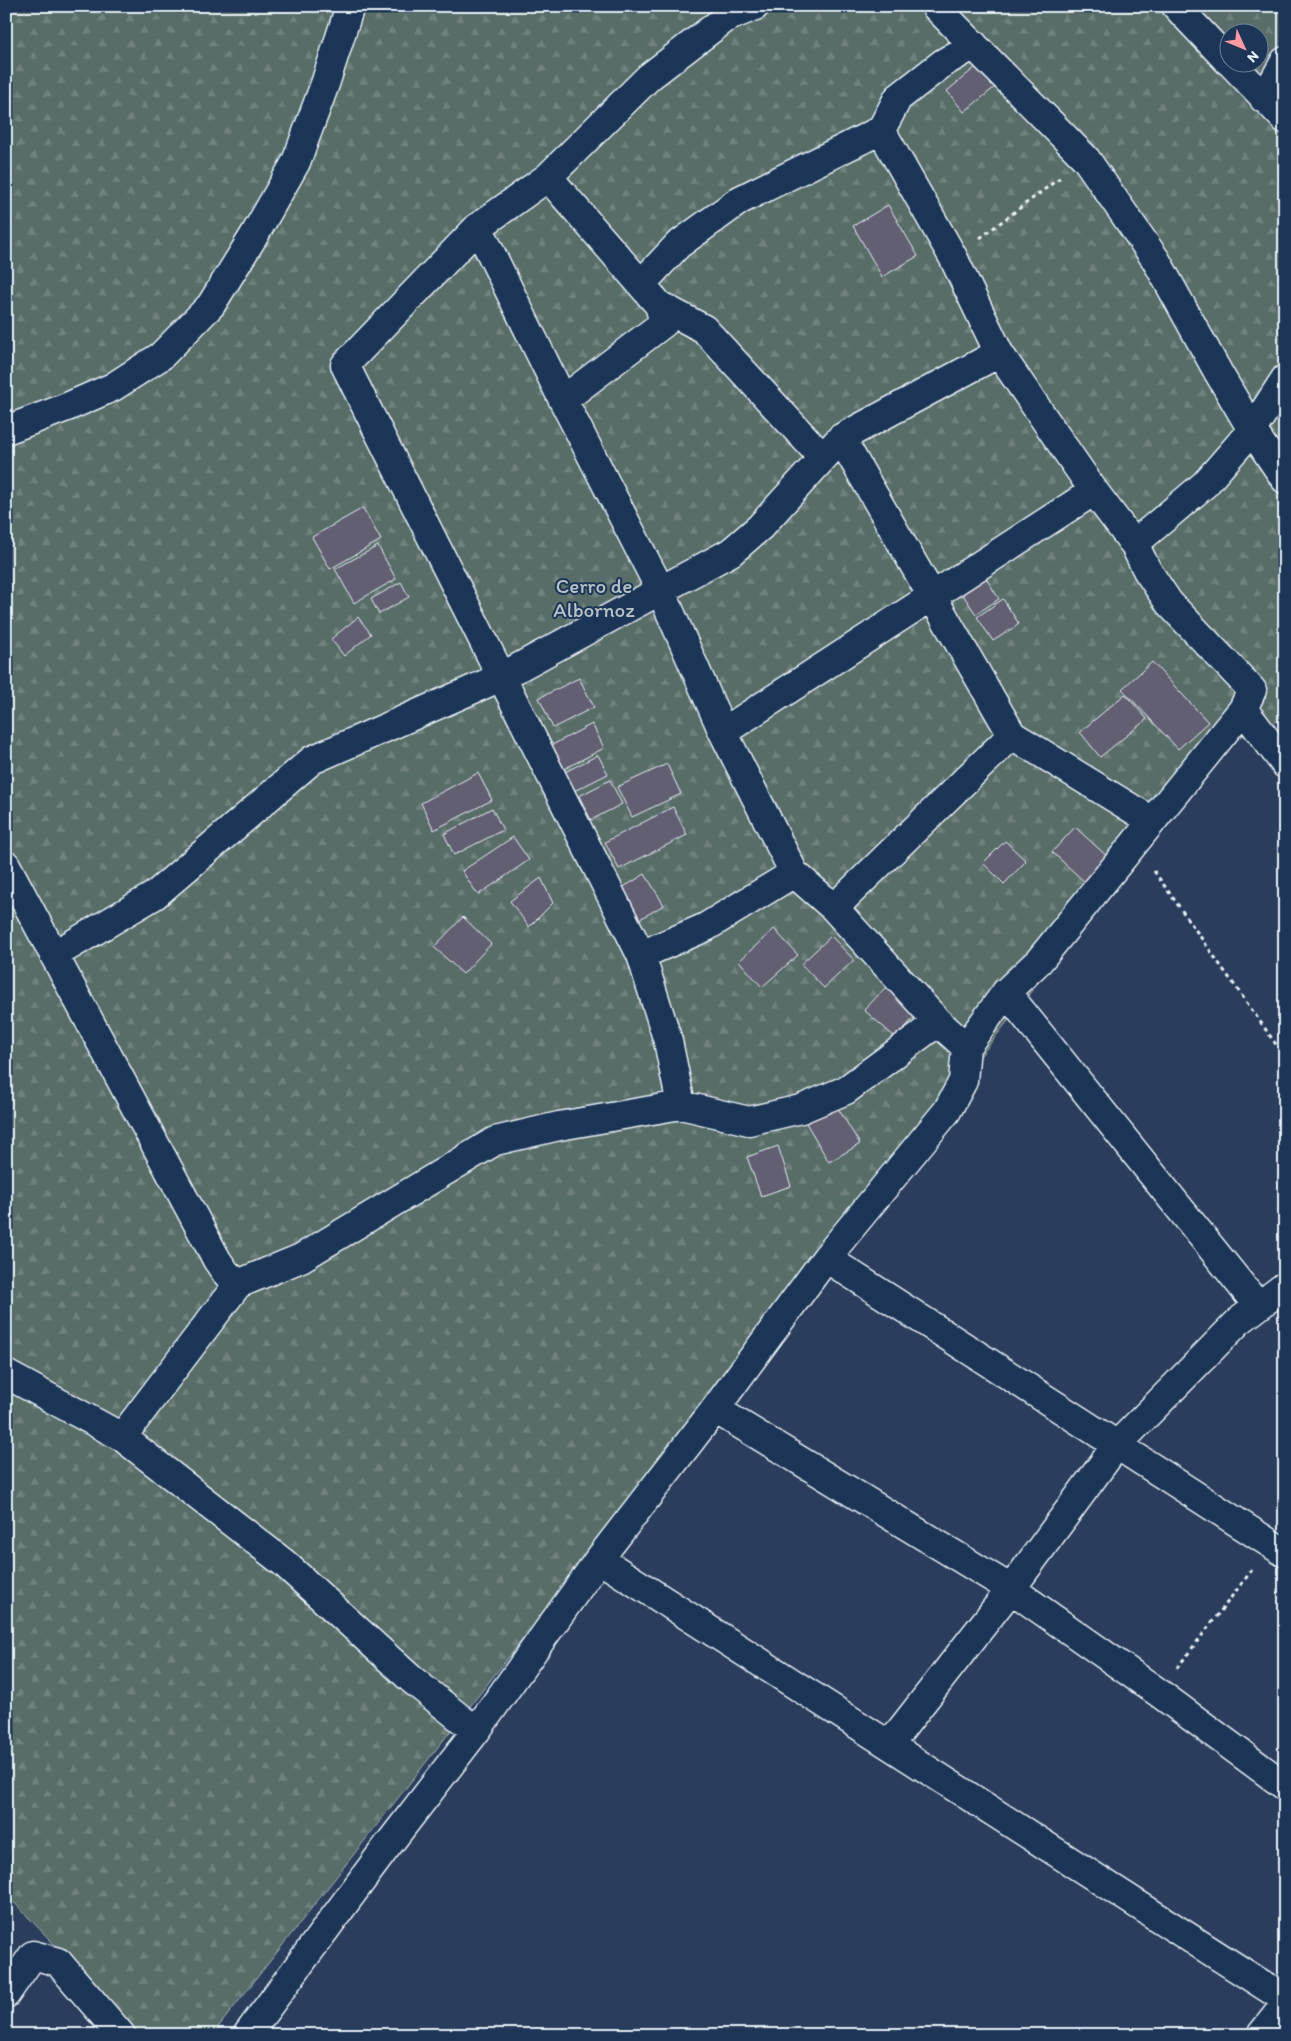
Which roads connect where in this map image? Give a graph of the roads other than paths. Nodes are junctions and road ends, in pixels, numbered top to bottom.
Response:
1 (350, 6) edge
2 (754, 6) edge
3 (935, 6) edge
4 (1176, 6) edge
5 (974, 45) junction
6 (1218, 50) edge
7 (1285, 62) edge
8 (1239, 72) edge
9 (1264, 98) junction
10 (1285, 119) edge
11 (881, 130) junction
12 (548, 177) junction
13 (478, 227) junction
14 (641, 284) junction
15 (658, 305) junction
16 (999, 353) junction
17 (1285, 379) edge
18 (563, 400) junction
19 (6, 430) edge
20 (1252, 430) junction
21 (841, 438) junction
22 (823, 458) junction
23 (1285, 479) edge
24 (1094, 491) junction
25 (1134, 544) junction
26 (660, 589) junction
27 (933, 595) junction
28 (502, 678) junction
29 (1243, 710) junction
30 (723, 732) junction
31 (1012, 735) junction
32 (1285, 764) edge
33 (1152, 821) junction
34 (6, 865) edge
35 (794, 873) junction
36 (834, 908) junction
37 (54, 955) junction
38 (641, 955) junction
39 (1006, 992) junction
40 (938, 1022) junction
41 (966, 1047) junction
42 (681, 1105) junction
43 (826, 1258) junction
44 (238, 1284) junction
45 (1285, 1286) edge
46 (1258, 1306) junction
47 (6, 1374) edge
48 (716, 1409) junction
49 (122, 1437) junction
50 (1116, 1446) junction
51 (1278, 1549) edge
52 (599, 1559) junction
53 (1011, 1588) junction
54 (476, 1731) junction
55 (889, 1745) junction
56 (1285, 1786) edge
57 (6, 1994) edge
58 (1285, 1999) edge
59 (1285, 2005) edge
60 (121, 2035) edge
61 (247, 2035) edge
62 (1261, 2035) edge

1 - 19 street
2 - 12 street
3 - 5 street
4 - 6 street
5 - 11 street
5 - 20 street
7 - 9 street
8 - 9 street
9 - 10 street
11 - 14 street
11 - 16 street
12 - 13 street
12 - 14 street
13 - 18 street
13 - 28 street
14 - 15 street
15 - 18 street
15 - 22 street
16 - 21 street
16 - 24 street
17 - 20 street
18 - 26 street
20 - 23 street
20 - 25 street
21 - 22 street
21 - 27 street
22 - 26 street
24 - 25 street
24 - 27 street
25 - 29 street
26 - 28 street
26 - 30 street
27 - 30 street
27 - 31 street
28 - 37 street
28 - 38 street
29 - 32 street
29 - 33 street
30 - 35 street
31 - 33 street
31 - 36 street
33 - 39 street
34 - 37 street
35 - 36 street
35 - 38 street
36 - 40 street
37 - 44 street
38 - 42 street
39 - 41 street
39 - 46 street
40 - 41 street
40 - 42 street
41 - 43 street
42 - 44 street
43 - 48 street
43 - 50 street
44 - 49 street
45 - 46 street
46 - 50 street
47 - 49 street
48 - 52 street
48 - 53 street
49 - 54 street
50 - 51 street
50 - 53 street
52 - 54 street
52 - 55 street
53 - 55 street
53 - 56 street
54 - 61 street
55 - 58 street
57 - 60 street
59 - 62 street

